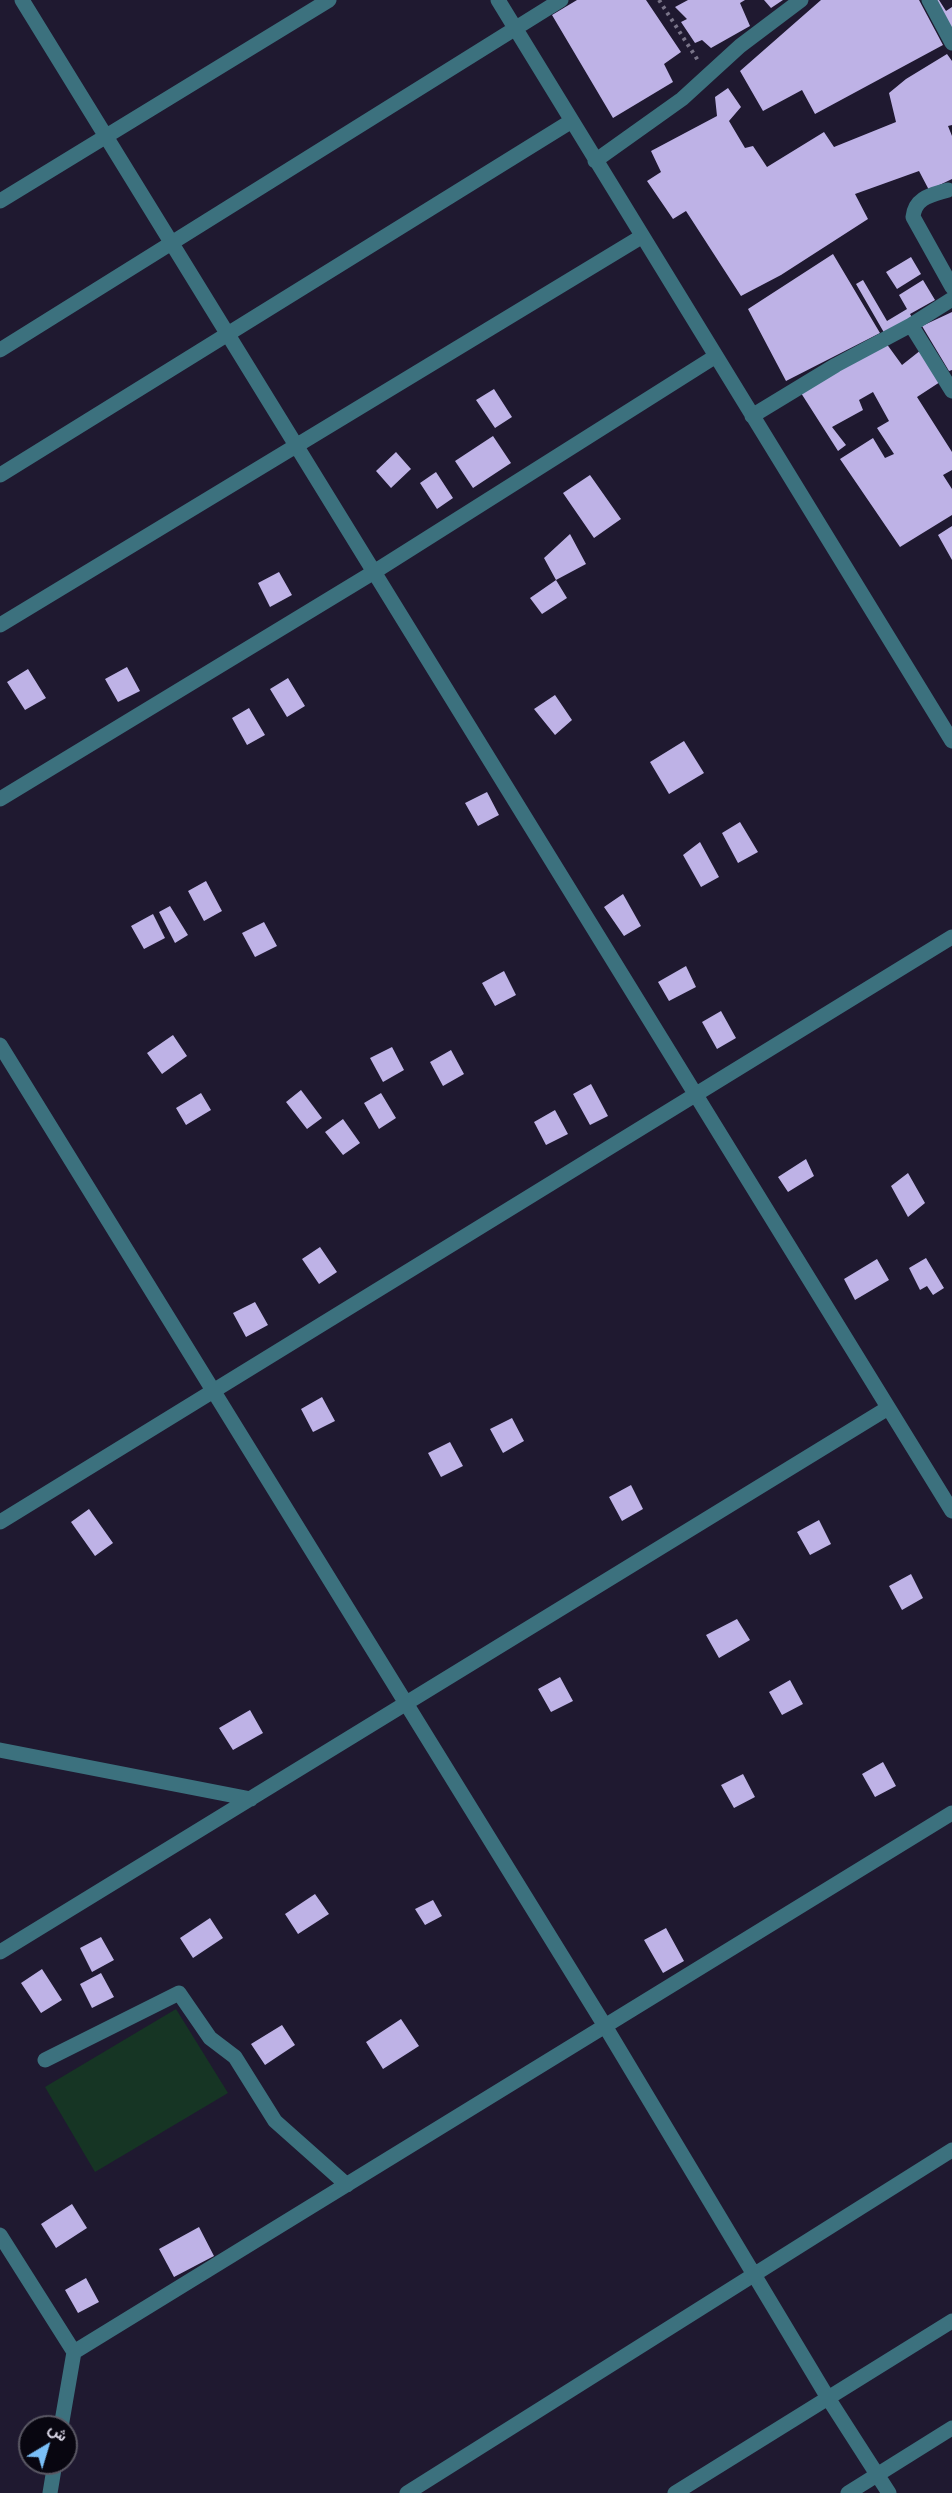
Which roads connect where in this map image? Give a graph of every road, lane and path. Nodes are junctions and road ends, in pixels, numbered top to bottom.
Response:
1 (22, 0) edge
2 (328, 0) edge
3 (498, 0) edge
4 (561, 0) edge
5 (658, 0) edge
6 (801, 0) edge
7 (929, 0) edge
8 (515, 28) junction
9 (952, 43) edge
10 (707, 76) junction
11 (570, 122) junction
12 (106, 136) junction
13 (595, 161) junction
14 (948, 190) dead end
15 (0, 201) edge
16 (641, 237) junction
17 (172, 244) junction
18 (952, 287) edge
19 (952, 299) edge
20 (911, 325) junction
21 (228, 334) junction
22 (0, 350) edge
23 (716, 356) junction
24 (952, 391) edge
25 (752, 416) junction
26 (296, 446) junction
27 (0, 474) edge
28 (374, 572) junction
29 (0, 625) edge
30 (950, 736) edge
31 (0, 799) edge
32 (952, 937) edge
33 (0, 1045) edge
34 (696, 1094) junction
35 (214, 1390) junction
36 (888, 1407) junction
37 (952, 1511) edge
38 (0, 1521) edge
39 (407, 1703) junction
40 (0, 1750) edge
41 (251, 1799) junction
42 (952, 1814) edge
43 (0, 1952) edge
44 (605, 2026) junction
45 (45, 2060) dead end
46 (952, 2150) edge
47 (347, 2185) junction
48 (0, 2235) edge
49 (752, 2273) junction
50 (952, 2321) edge
51 (74, 2352) junction
52 (828, 2398) junction
53 (63, 2415) edge
54 (952, 2428) edge
55 (53, 2475) edge
56 (877, 2475) junction
57 (50, 2493) edge
58 (407, 2493) edge
59 (675, 2493) edge
60 (848, 2493) edge
61 (889, 2493) edge

1 - 12 street
2 - 12 street
3 - 8 street
4 - 8 street
5 - 10 path
6 - 10 street
7 - 9 street
8 - 11 street
8 - 17 street
10 - 13 street
11 - 13 street
11 - 21 street
12 - 15 street
12 - 17 street
13 - 16 street
14 - 18 street
16 - 23 street
16 - 26 street
17 - 21 street
17 - 22 street
19 - 20 street
20 - 24 street
20 - 25 street
21 - 26 street
21 - 27 street
23 - 25 street
23 - 28 street
25 - 30 street
26 - 28 street
26 - 29 street
28 - 31 street
28 - 34 street
32 - 34 street
33 - 35 street
34 - 35 street
34 - 36 street
35 - 38 street
35 - 39 street
36 - 37 street
36 - 39 street
39 - 41 street
39 - 44 street
40 - 41 street
41 - 43 street
42 - 44 street
44 - 47 street
44 - 49 street
45 - 47 street
46 - 49 street
47 - 51 street
48 - 51 street
49 - 52 street
49 - 58 street
50 - 52 street
51 - 53 street
52 - 56 street
52 - 59 street
54 - 56 street
55 - 57 street
56 - 60 street
56 - 61 street

